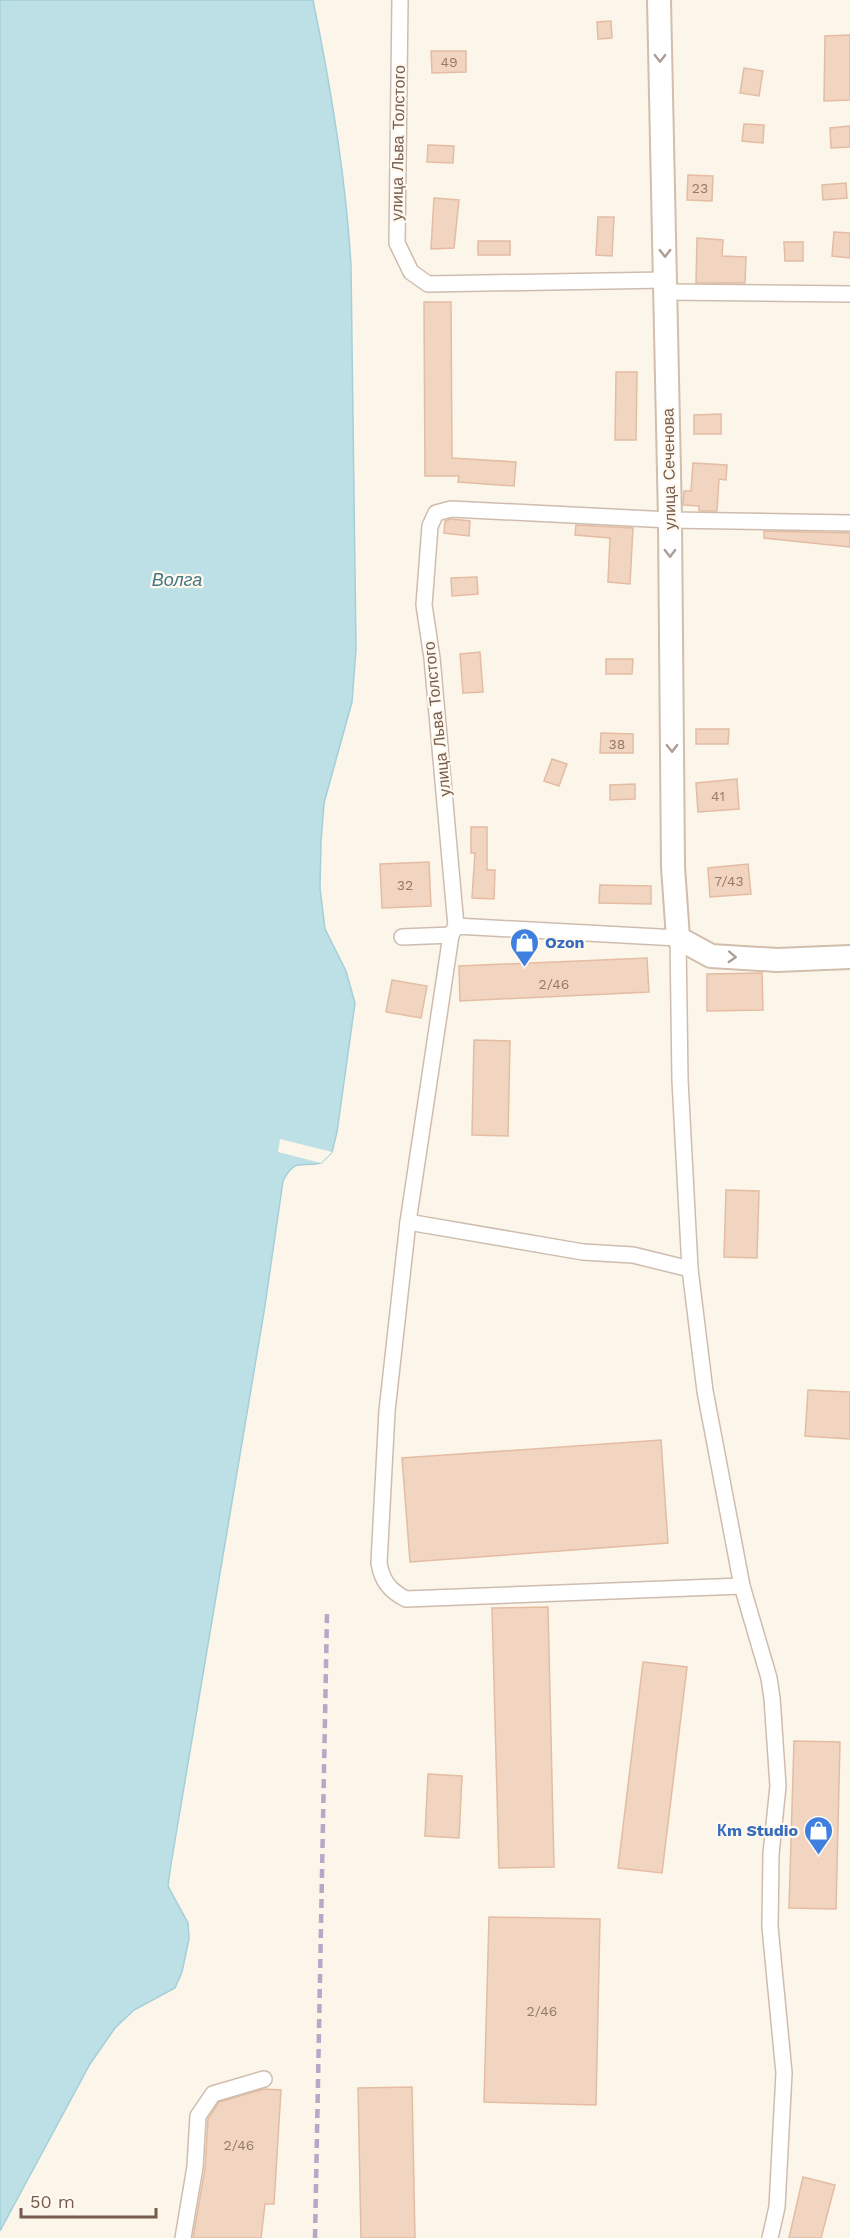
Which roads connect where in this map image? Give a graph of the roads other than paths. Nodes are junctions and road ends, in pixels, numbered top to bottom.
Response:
1 (400, 0) edge
2 (659, 0) edge
3 (665, 286) junction
4 (850, 294) edge
5 (670, 520) junction
6 (850, 523) edge
7 (454, 930) junction
8 (402, 937) dead end
9 (678, 938) junction
10 (850, 957) edge
11 (408, 1222) junction
12 (690, 1269) junction
13 (742, 1586) junction
14 (264, 2079) dead end
15 (183, 2238) edge
16 (770, 2238) edge

1 - 3 street, улица Льва Толстого
2 -> 3 main road, улица Сеченова
3 - 4 street
3 - 5 main road, улица Сеченова
5 - 6 street
5 - 7 street, улица Льва Толстого
5 -> 9 main road, улица Сеченова
7 - 8 street
7 - 9 street
7 - 11 street, улица Льва Толстого
9 -> 10 main road
9 - 12 street
11 - 12 street
11 - 13 street, улица Льва Толстого
12 - 13 street
13 - 16 street
14 - 15 street

